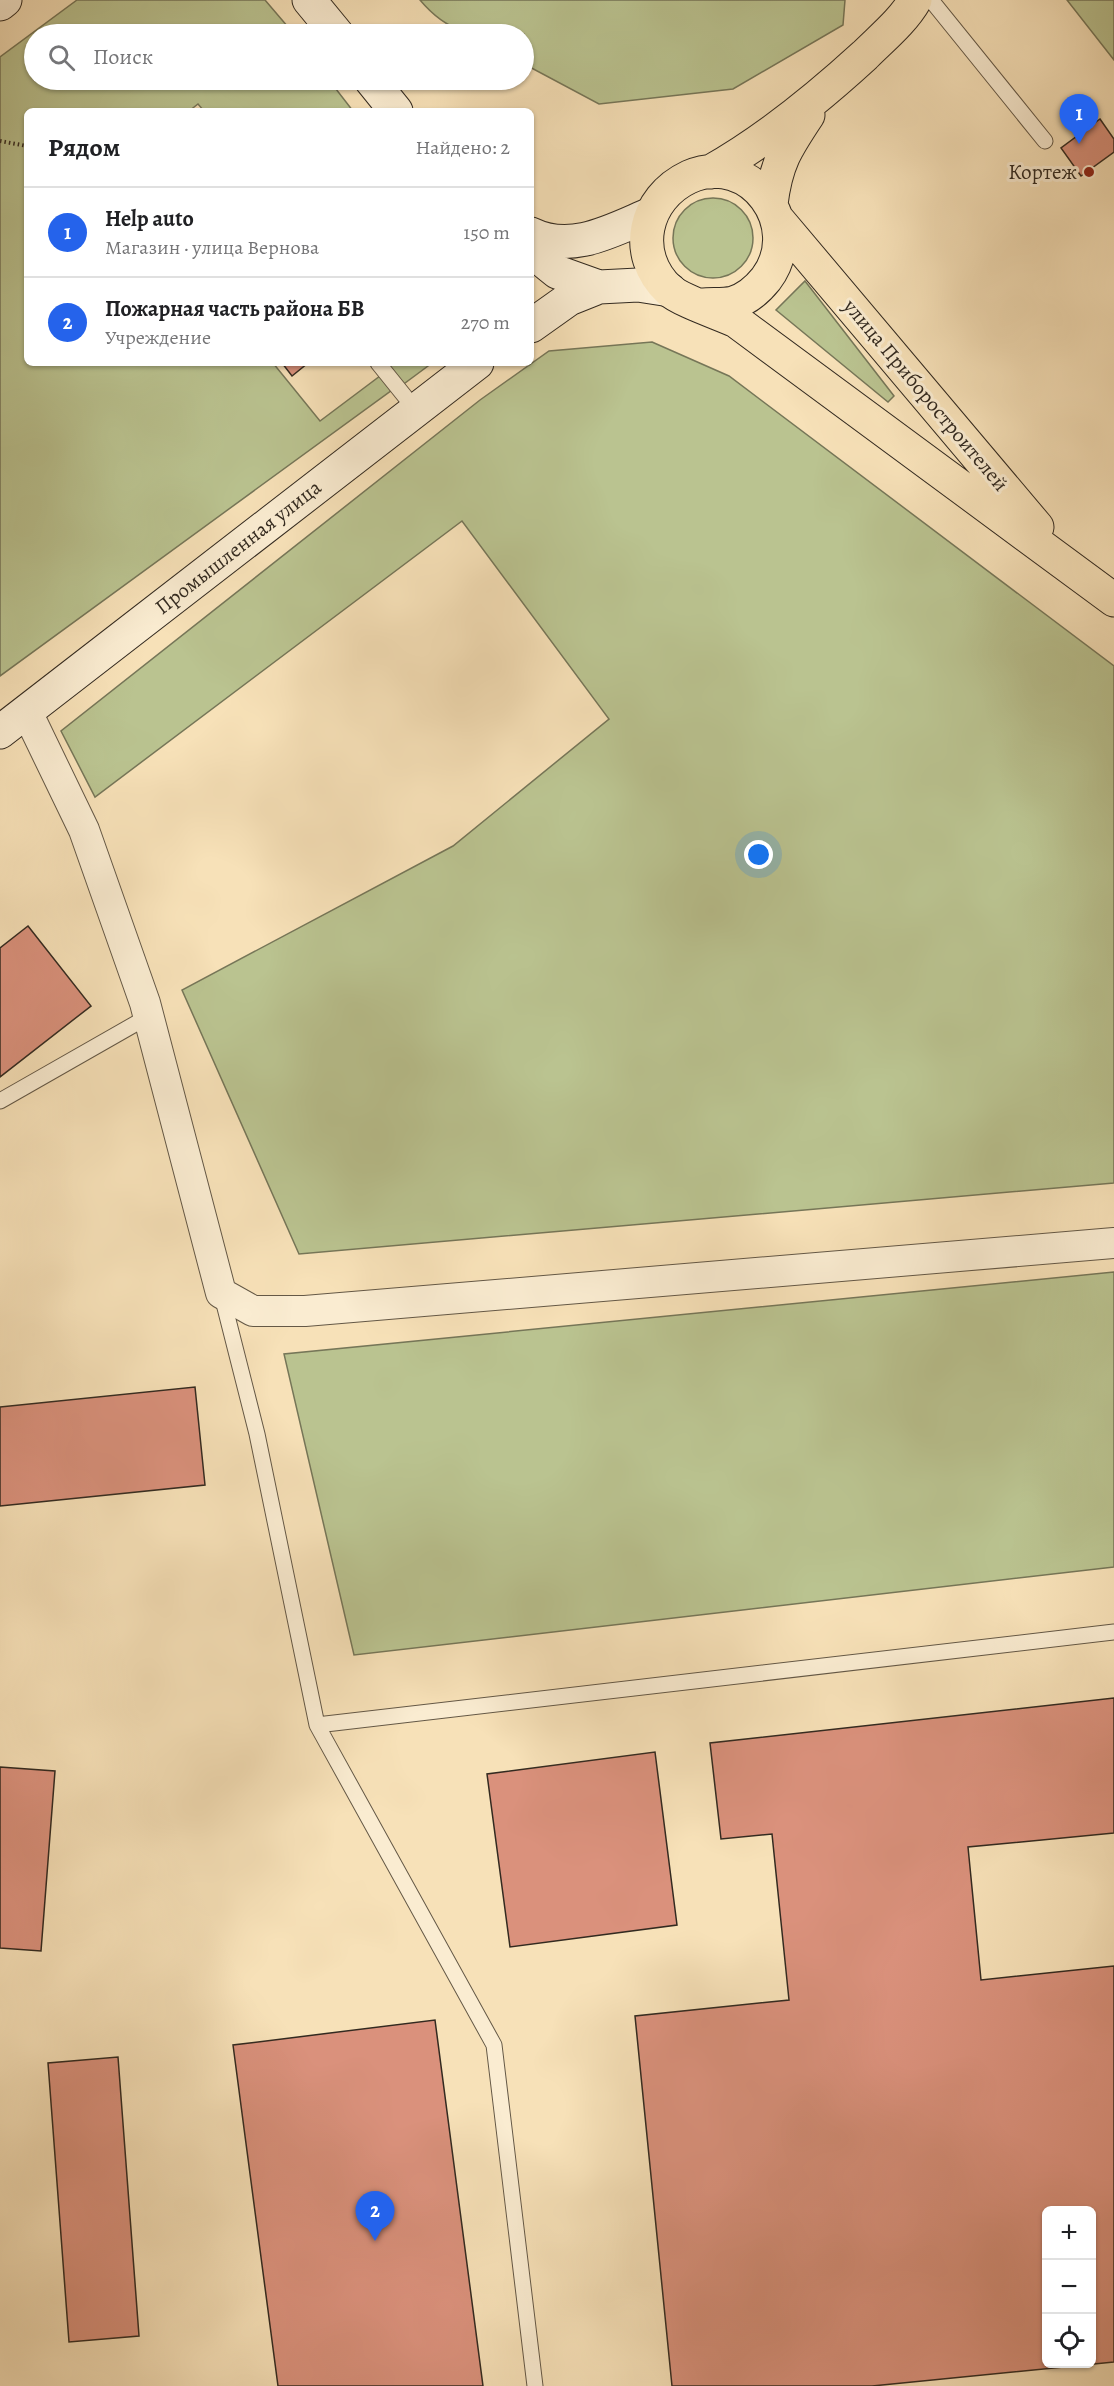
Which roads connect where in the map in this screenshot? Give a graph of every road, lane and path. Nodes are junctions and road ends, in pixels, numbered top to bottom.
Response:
1 (5, 0) edge
2 (309, 0) edge
3 (915, 0) edge
4 (931, 0) edge
5 (0, 4) edge
6 (328, 24) edge
7 (378, 90) edge
8 (823, 93) junction
9 (390, 108) edge
10 (0, 141) edge
11 (1045, 141) dead end
12 (24, 145) edge
13 (710, 172) junction
14 (775, 212) junction
15 (651, 214) junction
16 (534, 235) edge
17 (534, 253) edge
18 (599, 287) junction
19 (670, 290) junction
20 (702, 305) junction
21 (534, 324) edge
22 (380, 366) edge
23 (473, 366) edge
24 (415, 409) junction
25 (1074, 570) junction
26 (1114, 600) edge
27 (27, 712) junction
28 (0, 732) edge
29 (149, 1016) junction
30 (0, 1101) edge
31 (1114, 1243) edge
32 (221, 1293) junction
33 (1114, 1632) edge
34 (317, 1725) junction
35 (536, 2386) edge

1 - 5 street
2 - 6 street
3 - 8 main road
4 - 11 lane
7 - 9 street
8 - 13 main road
8 - 14 main road
10 - 12 path
13 - 14 main road
13 - 15 main road
14 - 20 main road
14 - 25 main road, улица Приборостроителей
15 - 16 street
15 - 19 main road
17 - 18 street
18 - 19 street
18 - 21 street
19 - 20 main road
20 - 25 main road, улица Приборостроителей
22 - 24 lane
23 - 24 street, Промышленная улица
24 - 27 street, Промышленная улица
25 - 26 main road, улица Приборостроителей
27 - 28 street, Промышленная улица
27 - 29 street
29 - 30 lane
29 - 32 street
31 - 32 street
32 - 34 lane
33 - 34 lane
34 - 35 lane

